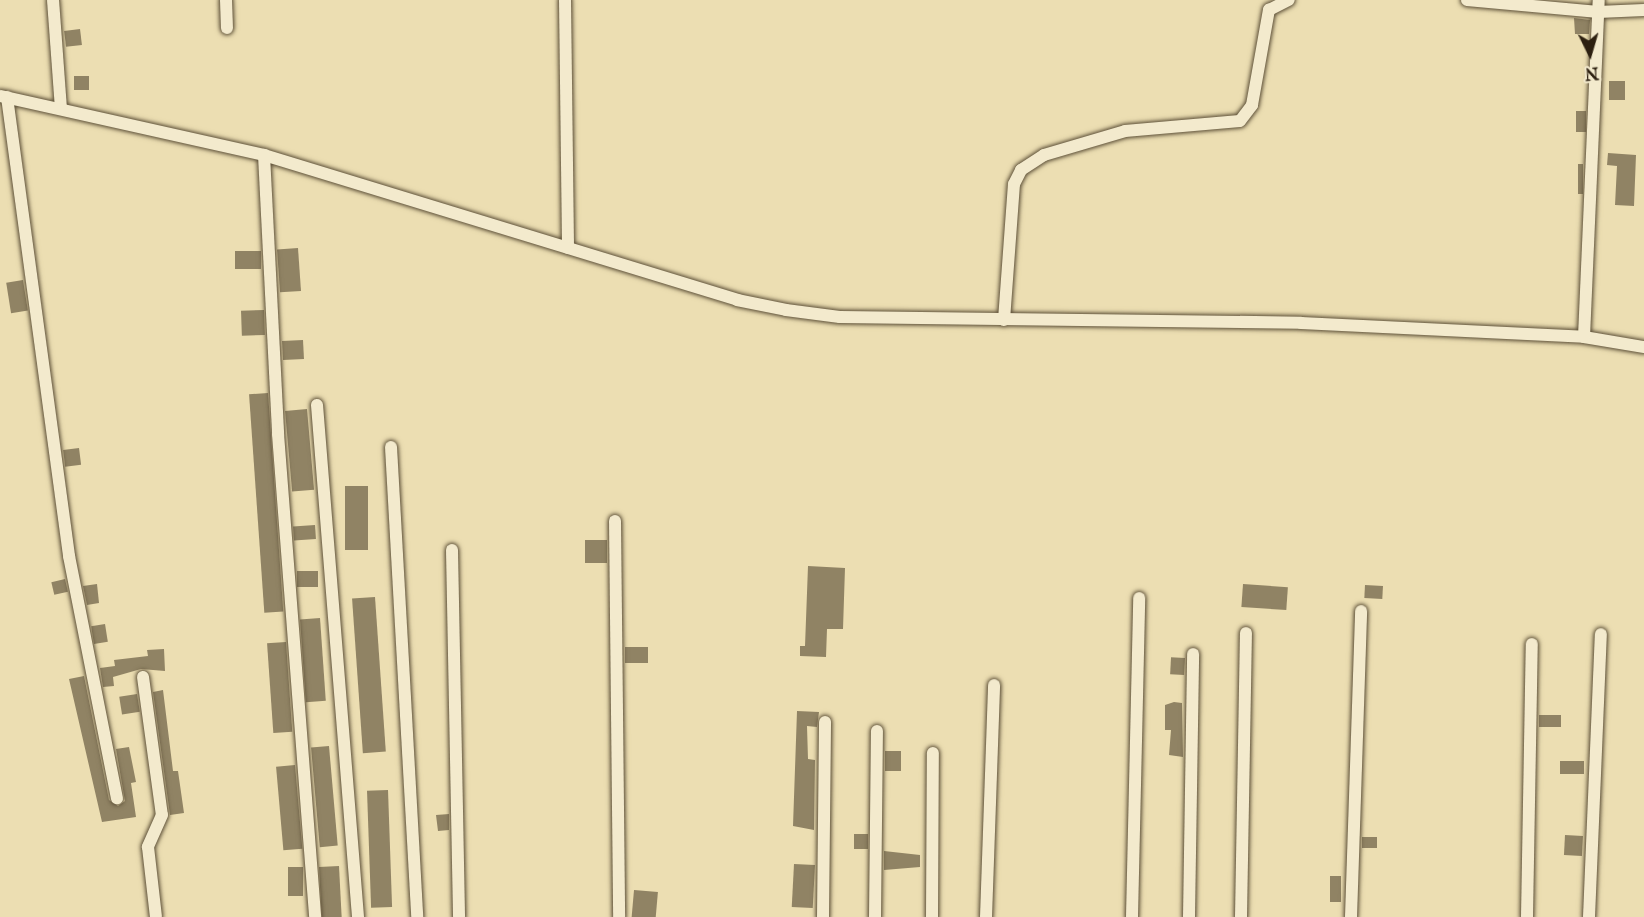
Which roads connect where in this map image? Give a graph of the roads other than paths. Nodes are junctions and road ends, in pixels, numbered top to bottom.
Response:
1 (53, 0) edge
2 (226, 0) edge
3 (565, 0) edge
4 (1289, 0) edge
5 (1467, 0) edge
6 (1501, 1) edge
7 (1554, 4) edge
8 (1598, 6) edge
9 (1644, 9) edge
10 (227, 28) dead end
11 (5, 100) edge
12 (62, 109) junction
13 (264, 155) junction
14 (568, 248) junction
15 (1004, 320) junction
16 (1584, 337) junction
17 (1644, 347) edge
18 (317, 405) dead end
19 (392, 447) dead end
20 (615, 521) dead end
21 (452, 550) dead end
22 (1139, 598) dead end
23 (1361, 611) dead end
24 (1246, 633) dead end
25 (1600, 634) dead end
26 (1532, 644) dead end
27 (1193, 654) dead end
28 (143, 676) dead end
29 (994, 685) dead end
30 (825, 722) dead end
31 (878, 730) dead end
32 (933, 753) dead end
33 (117, 798) dead end
34 (156, 917) edge
35 (315, 917) edge
36 (358, 917) edge
37 (417, 917) edge
38 (459, 917) edge
39 (619, 917) edge
40 (823, 917) edge
41 (875, 917) edge
42 (932, 917) edge
43 (986, 917) edge
44 (1132, 917) edge
45 (1189, 917) edge
46 (1241, 917) edge
47 (1351, 917) edge
48 (1527, 917) edge
49 (1589, 917) edge

1 - 12 street
2 - 10 street
3 - 14 street
4 - 15 street
5 - 6 street
6 - 7 street
7 - 8 street
8 - 9 street
8 - 16 street
11 - 12 street
11 - 33 street
12 - 13 street
13 - 14 street
13 - 35 street
14 - 15 street
15 - 16 street
16 - 17 street
18 - 36 street
19 - 37 street
20 - 39 street
21 - 38 street
22 - 44 street
23 - 47 street
24 - 46 street
25 - 49 street
26 - 48 street
27 - 45 street
28 - 34 street
29 - 43 street
30 - 40 street
31 - 41 street
32 - 42 street

